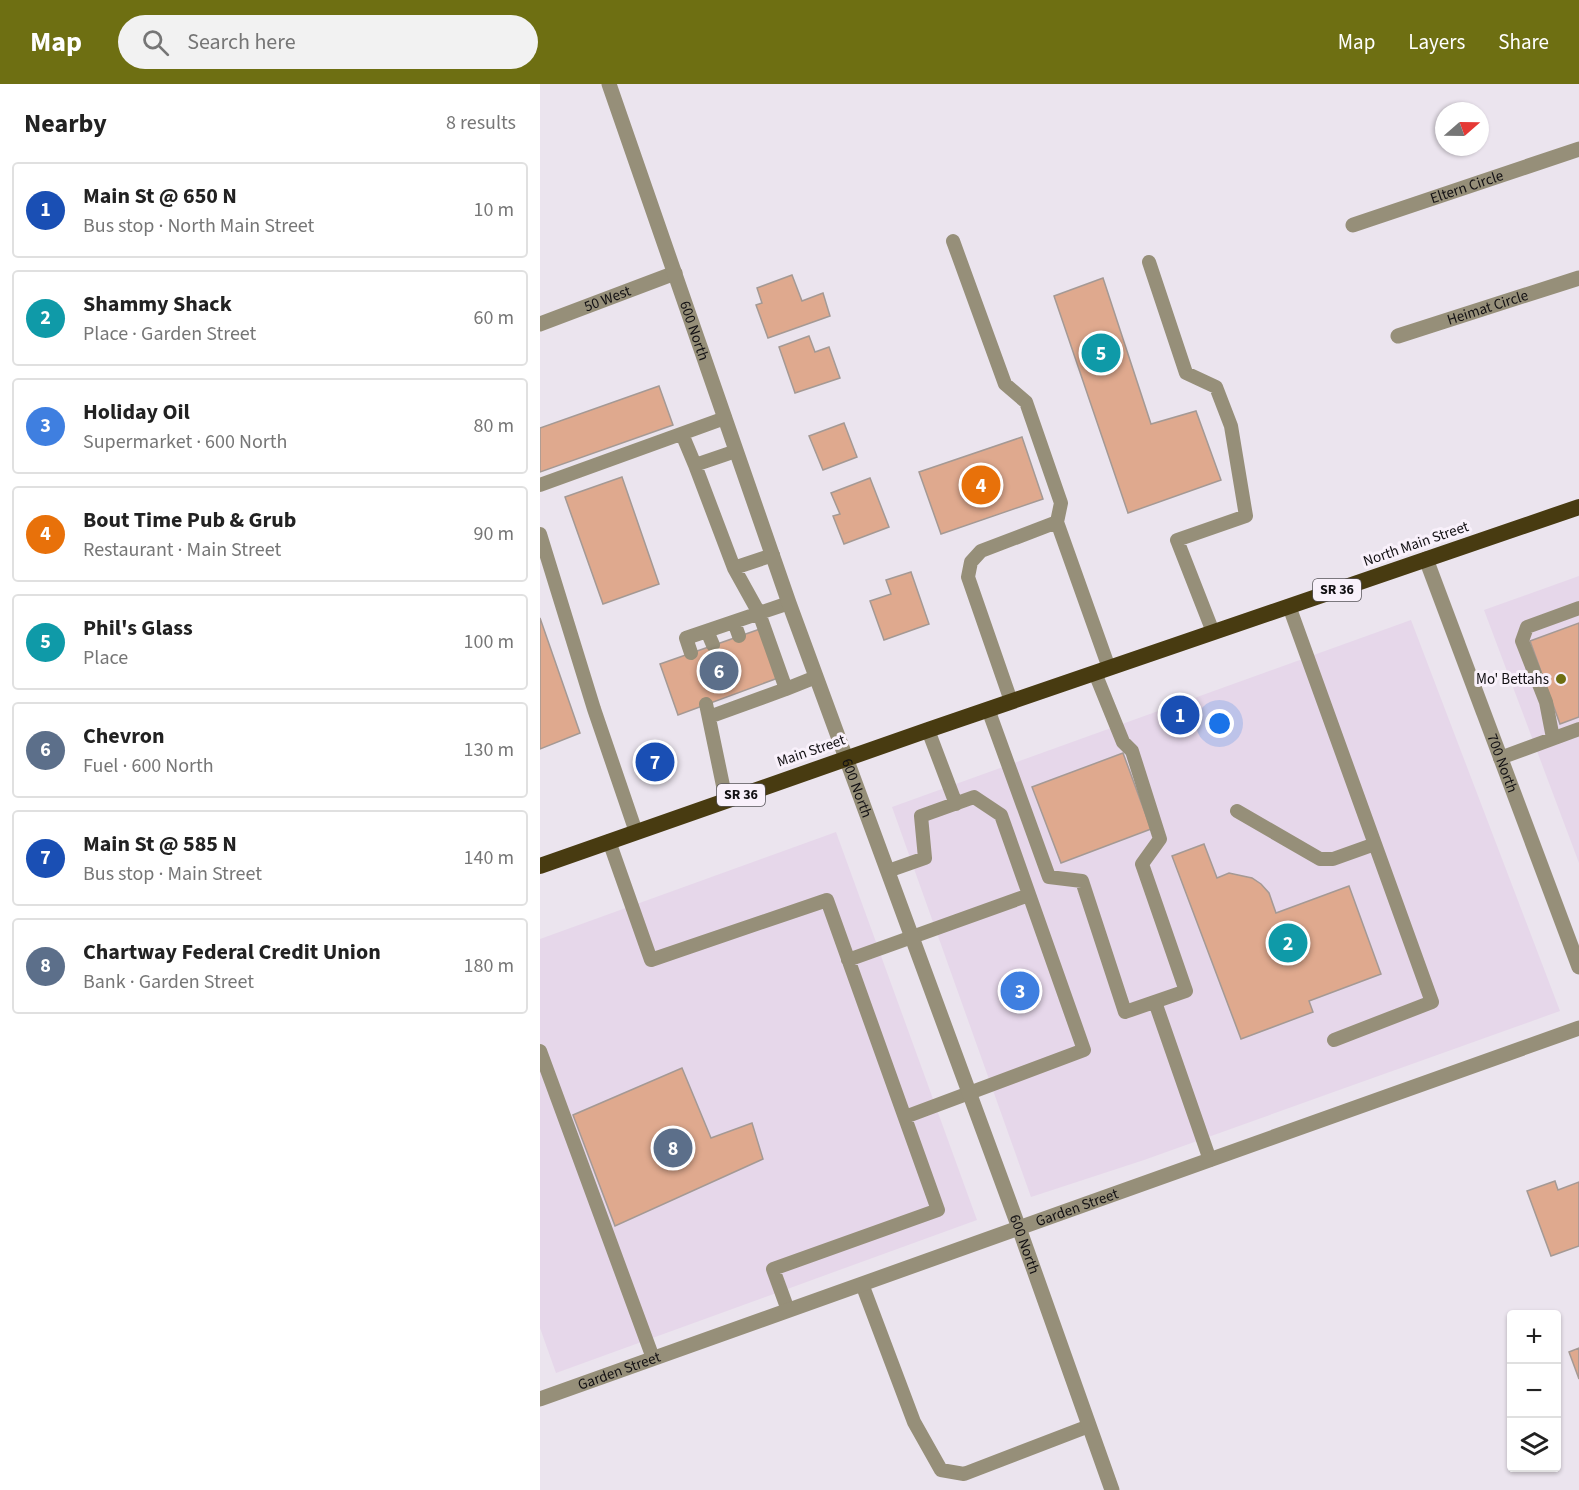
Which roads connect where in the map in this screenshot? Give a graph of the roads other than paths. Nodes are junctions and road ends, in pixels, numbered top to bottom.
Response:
1 (609, 84) edge
2 (1579, 149) edge
3 (1353, 225) dead end
4 (953, 241) dead end
5 (1149, 262) dead end
6 (675, 273) junction
7 (1579, 278) edge
8 (540, 324) edge
9 (1398, 336) dead end
10 (725, 418) junction
11 (682, 434) junction
12 (736, 451) junction
13 (694, 465) junction
14 (540, 484) edge
15 (1579, 507) edge
16 (1057, 522) junction
17 (540, 534) edge
18 (773, 555) junction
19 (1425, 560) junction
20 (734, 568) junction
21 (789, 603) junction
22 (1289, 606) junction
23 (1579, 608) edge
24 (759, 613) junction
25 (734, 622) junction
26 (707, 631) junction
27 (1213, 632) junction
28 (739, 636) dead end
29 (713, 645) dead end
30 (691, 653) dead end
31 (1102, 670) junction
32 (816, 677) junction
33 (786, 689) junction
34 (1011, 701) junction
35 (988, 709) junction
36 (1579, 729) edge
37 (928, 730) junction
38 (1553, 738) junction
39 (846, 758) junction
40 (1500, 758) junction
41 (726, 800) junction
42 (956, 804) junction
43 (1237, 811) dead end
44 (636, 832) junction
45 (609, 841) junction
46 (1375, 844) junction
47 (540, 866) edge
48 (888, 871) junction
49 (1029, 895) junction
50 (912, 936) junction
51 (848, 960) junction
52 (1579, 967) edge
53 (1155, 1002) junction
54 (1579, 1028) edge
55 (1334, 1040) dead end
56 (540, 1051) edge
57 (970, 1094) junction
58 (904, 1117) junction
59 (1210, 1160) junction
60 (1019, 1228) junction
61 (861, 1284) junction
62 (788, 1310) junction
63 (653, 1358) junction
64 (540, 1399) edge
65 (1089, 1426) junction
66 (1112, 1490) edge

1 - 6 street, 600 North
2 - 3 street, Eltern Circle
4 - 16 lane
5 - 27 lane
6 - 8 street, 50 West
6 - 10 street, 600 North
7 - 9 street, Heimat Circle
10 - 11 lane
10 - 12 street, 600 North
11 - 13 lane
11 - 14 lane
12 - 13 lane
12 - 18 street, 600 North
13 - 20 lane
15 - 19 highway, North Main Street / SR 36
16 - 31 lane
16 - 34 lane
17 - 44 lane
18 - 20 lane
18 - 21 street, 600 North
19 - 22 highway, North Main Street / SR 36
19 - 40 street, 700 North
20 - 24 lane
21 - 24 lane
21 - 32 street, 600 North
22 - 27 highway, North Main Street / SR 36
22 - 46 lane
23 - 38 lane
24 - 25 lane
24 - 33 lane
25 - 26 lane
25 - 28 lane
26 - 29 lane
26 - 30 lane
27 - 31 highway, North Main Street / SR 36
31 - 34 highway, Main Street / SR 36
31 - 53 lane
32 - 33 lane
32 - 39 street, 600 North
33 - 41 lane
34 - 35 highway, Main Street / SR 36
35 - 37 highway, Main Street / SR 36
35 - 53 lane
36 - 38 lane
37 - 39 highway, Main Street / SR 36
37 - 42 lane
38 - 40 lane
39 - 41 highway, Main Street / SR 36
39 - 48 street, 600 North
40 - 52 street, 700 North
41 - 44 highway, Main Street / SR 36
42 - 48 lane
42 - 49 lane
43 - 46 lane
44 - 45 highway, Main Street / SR 36
45 - 47 highway, Main Street / SR 36
45 - 51 lane
46 - 55 lane
48 - 50 street, 600 North
49 - 50 lane
49 - 57 lane
50 - 51 lane
50 - 57 street, 600 North
51 - 58 lane
53 - 59 lane
54 - 59 street, Garden Street
56 - 63 lane
57 - 58 lane
57 - 60 street, 600 North
58 - 62 lane
59 - 60 street, Garden Street
60 - 61 street, Garden Street
60 - 65 street, 600 North
61 - 62 street, Garden Street
61 - 65 lane
62 - 63 street, Garden Street
63 - 64 street, Garden Street
65 - 66 street, 600 North

